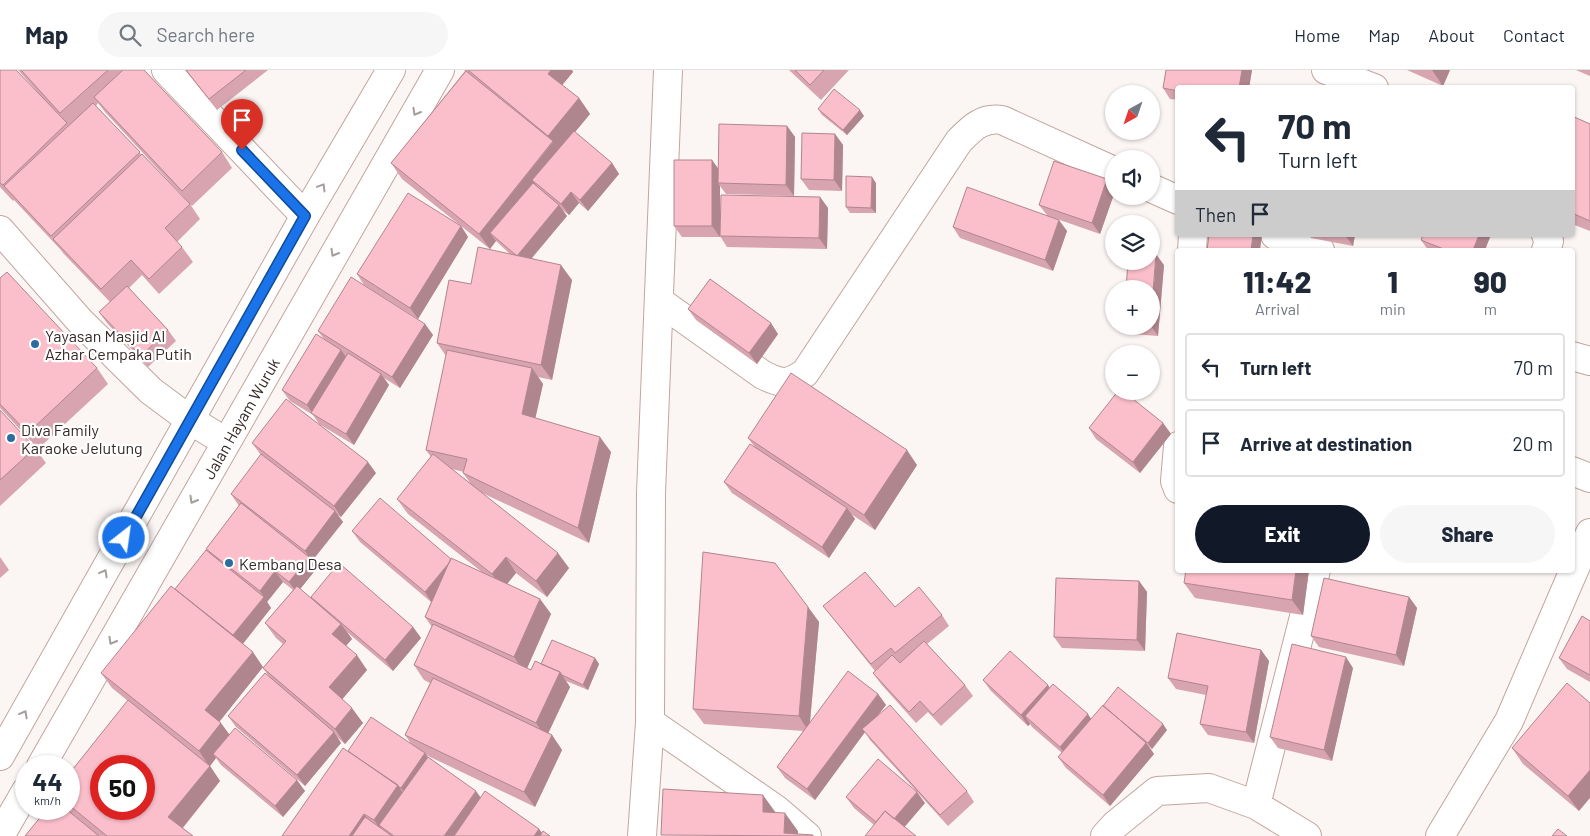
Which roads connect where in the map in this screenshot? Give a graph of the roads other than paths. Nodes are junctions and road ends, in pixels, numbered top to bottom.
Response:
1 (166, 70) edge
2 (391, 70) edge
3 (440, 70) edge
4 (668, 70) edge
5 (1326, 70) edge
6 (1366, 85) edge
7 (1105, 167) edge
8 (1160, 192) edge
9 (1175, 199) edge
10 (305, 216) junction
11 (0, 230) edge
12 (1281, 237) edge
13 (1314, 248) edge
14 (659, 301) junction
15 (1575, 357) edge
16 (1590, 361) edge
17 (190, 420) junction
18 (226, 442) junction
19 (1575, 472) edge
20 (1590, 478) edge
21 (1590, 533) edge
22 (1575, 568) edge
23 (1315, 573) edge
24 (1573, 573) edge
25 (650, 722) junction
26 (46, 755) edge
27 (0, 756) edge
28 (1256, 805) junction
29 (15, 810) edge
30 (0, 836) edge
31 (642, 836) edge
32 (807, 836) edge
33 (1105, 836) edge
34 (1308, 836) edge
35 (1440, 836) edge

1 - 10 street
10 -> 2 street
3 -> 18 street, Jalan Hayam Wuruk
4 - 14 street
5 - 6 street
7 - 14 street
8 - 9 street
10 - 17 street
11 - 17 street
12 - 13 street
14 - 25 street
15 - 16 street
17 - 18 street
27 -> 17 street
18 -> 26 street, Jalan Hayam Wuruk
19 - 20 street
21 - 22 street
23 - 28 street
24 - 35 street
25 - 31 street
25 - 32 street
28 - 33 street
28 - 34 street
29 - 30 street

